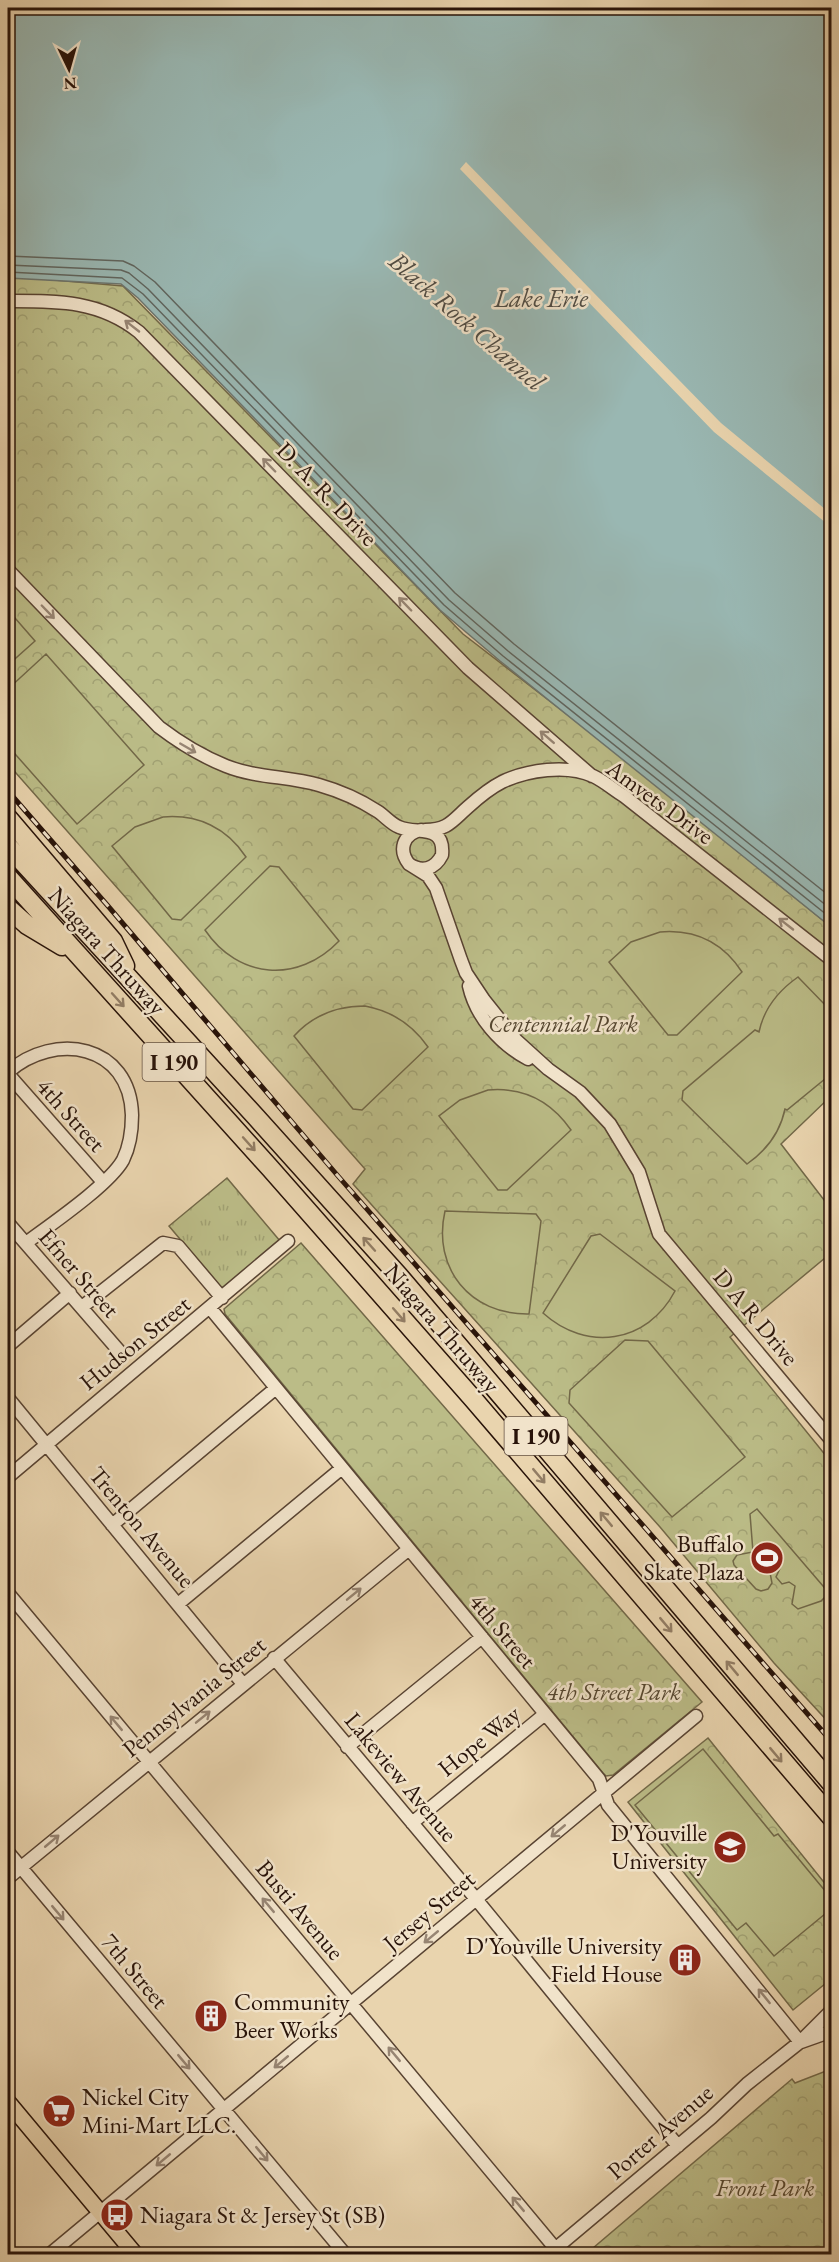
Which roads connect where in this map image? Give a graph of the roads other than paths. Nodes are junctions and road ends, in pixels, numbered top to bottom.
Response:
1 (8, 301) edge
2 (8, 570) edge
3 (592, 776) junction
4 (8, 818) edge
5 (394, 824) junction
6 (448, 826) junction
7 (422, 830) junction
8 (8, 846) edge
9 (402, 852) junction
10 (442, 853) junction
11 (412, 866) junction
12 (8, 877) edge
13 (436, 888) junction
14 (8, 908) edge
15 (79, 956) junction
16 (831, 960) edge
17 (132, 981) junction
18 (9, 1071) edge
19 (103, 1182) junction
20 (8, 1222) edge
21 (288, 1241) dead end
22 (26, 1243) junction
23 (70, 1293) junction
24 (222, 1298) junction
25 (82, 1307) junction
26 (210, 1308) junction
27 (8, 1346) edge
28 (120, 1352) dead end
29 (276, 1388) junction
30 (8, 1398) edge
31 (831, 1441) edge
32 (45, 1445) junction
33 (342, 1468) junction
34 (8, 1476) edge
35 (112, 1525) junction
36 (409, 1549) junction
37 (8, 1593) edge
38 (178, 1604) junction
39 (482, 1637) junction
40 (274, 1659) junction
41 (243, 1684) junction
42 (545, 1714) junction
43 (696, 1716) dead end
44 (347, 1747) junction
45 (148, 1762) junction
46 (831, 1784) edge
47 (603, 1794) junction
48 (817, 1803) junction
49 (831, 1818) edge
50 (412, 1823) junction
51 (831, 1831) edge
52 (8, 1852) edge
53 (20, 1868) junction
54 (8, 1878) edge
55 (476, 1899) junction
56 (351, 2003) junction
57 (831, 2010) edge
58 (831, 2031) edge
59 (800, 2042) junction
60 (8, 2102) edge
61 (224, 2109) junction
62 (678, 2146) junction
63 (100, 2213) junction
64 (555, 2253) edge
65 (50, 2254) edge
66 (135, 2254) edge
67 (345, 2254) edge

3 -> 1 street, D. A. R. Drive
2 -> 5 street
3 - 6 street, Amvets Drive
16 -> 3 street, Amvets Drive
4 - 17 highway
5 - 7 street
5 - 9 street
6 - 7 street
6 - 10 street
7 - 9 street
7 - 10 street
8 - 17 highway, Niagara Thruway / I 190
9 - 11 street
10 - 11 street
10 - 13 street
11 - 13 street
12 - 15 highway, Niagara Thruway / I 190
13 - 31 street, D A R Drive
14 - 15 highway
15 -> 48 highway, Niagara Thruway / I 190
46 -> 17 highway, Niagara Thruway / I 190
18 - 19 street, 4th Street
18 - 19 street
19 - 22 street
20 - 22 street, Efner Street
21 - 24 street, Hudson Street
22 - 23 street, Efner Street
23 - 25 street, Efner Street
23 - 27 street
24 - 25 street
24 - 26 street, Hudson Street
25 - 28 street, Efner Street
26 - 29 street, 4th Street
26 - 32 street, Hudson Street
29 - 33 street, 4th Street
29 - 35 street
30 - 32 street, Trenton Avenue
32 - 34 street, Hudson Street
32 - 35 street, Trenton Avenue
33 - 36 street, 4th Street
33 - 38 street
35 - 38 street, Trenton Avenue
36 - 39 street, 4th Street
40 -> 36 street, Pennsylvania Street
45 -> 37 street, Busti Avenue
38 - 41 street, Trenton Avenue
39 - 42 street, 4th Street
39 - 44 street
40 - 41 street, Pennsylvania Street
40 - 44 street, Lakeview Avenue
45 -> 41 street, Pennsylvania Street
42 - 47 street, 4th Street
42 - 50 street, Hope Way
43 - 47 street, Jersey Street
44 - 50 street, Lakeview Avenue
53 -> 45 street, Pennsylvania Street
56 -> 45 street, Busti Avenue
47 -> 55 street, Jersey Street
59 -> 47 street, 4th Street
48 - 49 highway, Niagara Thruway / I 190
48 - 51 highway
50 - 55 street, Lakeview Avenue
52 - 53 street, 7th Street
53 - 54 street, Pennsylvania Street
53 -> 61 street, 7th Street
55 -> 56 street, Jersey Street
55 - 62 street, Lakeview Avenue
56 -> 61 street, Jersey Street
64 -> 56 street, Busti Avenue
57 - 59 street, Porter Avenue
58 - 59 street, Porter Avenue
59 - 62 street, Porter Avenue
60 - 63 main road
61 -> 63 street, Jersey Street
61 -> 67 street, 7th Street
62 - 64 street, Porter Avenue
63 - 65 street, Jersey Street
63 - 66 main road

